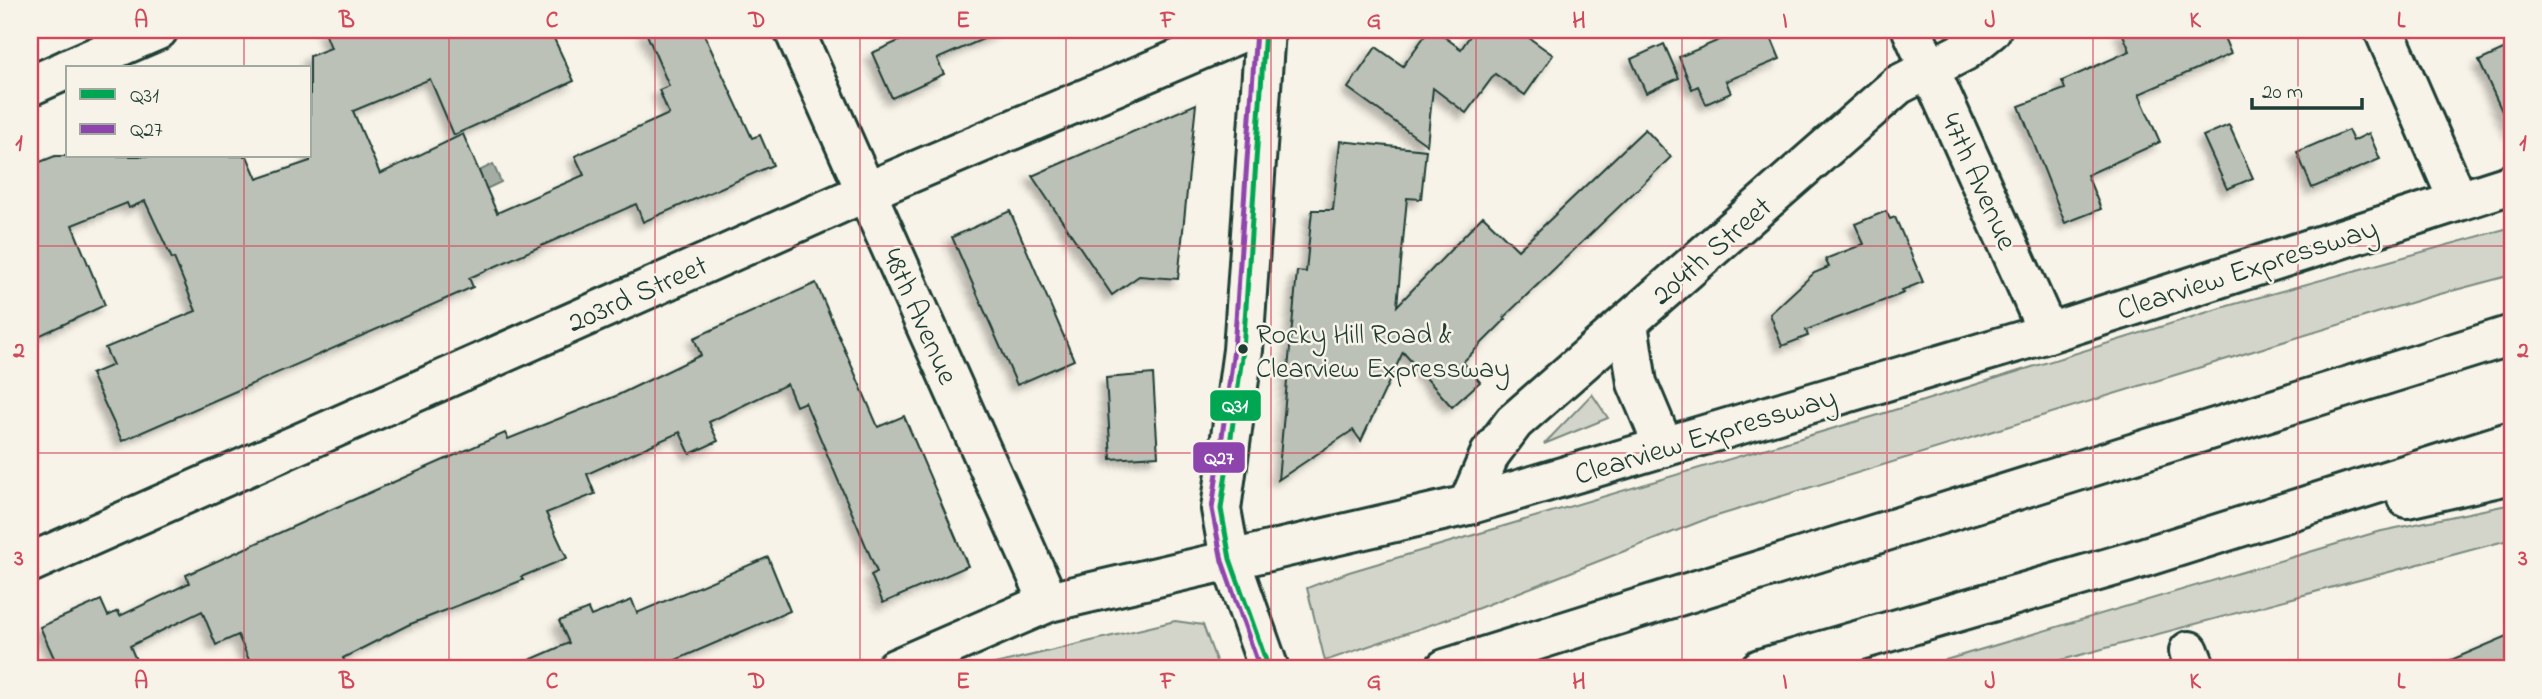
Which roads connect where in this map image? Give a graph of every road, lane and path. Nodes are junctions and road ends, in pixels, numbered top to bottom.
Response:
1 (158, 30) edge
2 (794, 30) edge
3 (1247, 30) edge
4 (1265, 30) edge
5 (1912, 30) edge
6 (1991, 30) edge
7 (2384, 30) edge
8 (76, 66) edge
9 (66, 70) edge
10 (1930, 71) junction
11 (30, 86) edge
12 (2512, 184) edge
13 (866, 192) junction
14 (2458, 200) junction
15 (1628, 323) junction
16 (2048, 333) junction
17 (2502, 337) edge
18 (2512, 441) edge
19 (1664, 447) junction
20 (2512, 474) edge
21 (1468, 505) junction
22 (1230, 559) junction
23 (2129, 562) junction
24 (30, 563) edge
25 (1049, 603) junction
26 (895, 669) edge
27 (1269, 669) edge
28 (1446, 669) edge
29 (1760, 669) edge

1 - 8 main road
2 - 13 main road, 48th Avenue
3 - 13 main road, 203rd Street
4 - 22 main road
5 - 10 main road, 47th Avenue
6 - 10 main road, 204th Street
7 - 14 main road
9 - 11 main road
10 - 15 main road, 204th Street
10 - 16 main road, 47th Avenue
12 - 14 main road, Clearview Expressway
13 - 24 main road, 203rd Street
13 - 25 main road, 48th Avenue
14 - 16 main road, Clearview Expressway
15 - 19 main road
15 - 21 main road, 204th Street
16 - 19 main road, Clearview Expressway
17 - 28 main road
18 - 23 main road
19 - 21 main road, Clearview Expressway
20 - 23 main road
21 - 22 main road, Clearview Expressway
22 - 25 main road, Clearview Expressway
22 - 27 main road
23 - 29 main road
25 - 26 main road, Clearview Expressway

